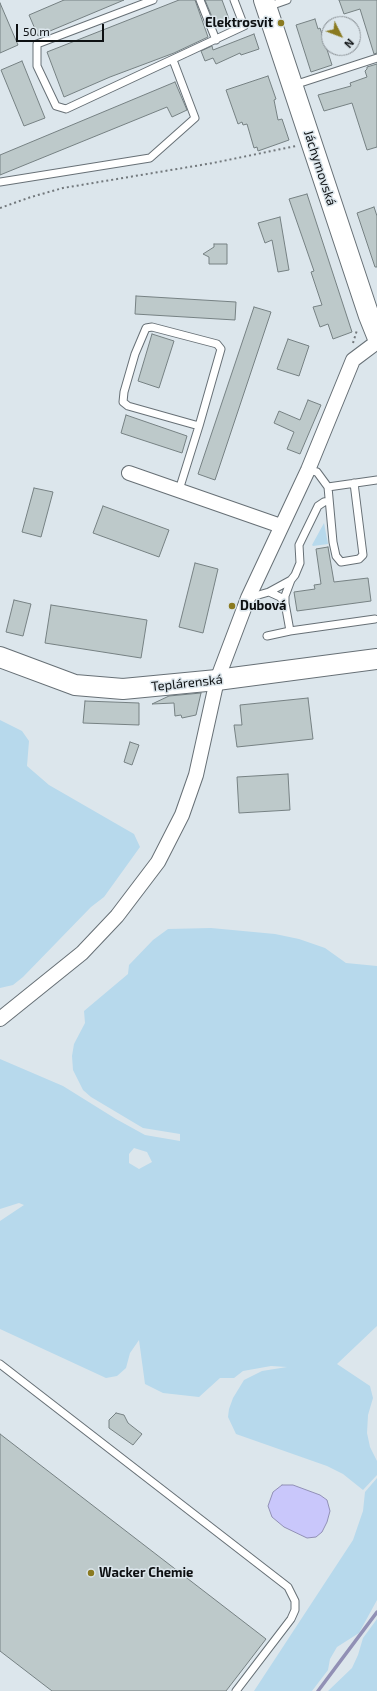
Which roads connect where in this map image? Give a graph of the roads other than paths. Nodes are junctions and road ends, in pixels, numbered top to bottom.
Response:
1 (153, 0) edge
2 (200, 0) edge
3 (234, 0) edge
4 (287, 0) edge
5 (265, 3) edge
6 (216, 40) junction
7 (377, 58) edge
8 (174, 60) junction
9 (292, 86) junction
10 (0, 182) edge
11 (368, 317) edge
12 (377, 336) edge
13 (377, 342) edge
14 (199, 426) junction
15 (308, 470) junction
16 (129, 473) dead end
17 (377, 480) edge
18 (354, 483) junction
19 (328, 487) junction
20 (179, 490) junction
21 (330, 501) junction
22 (281, 526) junction
23 (291, 580) junction
24 (269, 592) junction
25 (248, 598) junction
26 (285, 603) junction
27 (375, 619) dead end
28 (290, 632) junction
29 (267, 636) dead end
30 (0, 657) edge
31 (377, 659) edge
32 (217, 680) junction
33 (0, 1019) edge
34 (0, 1364) edge
35 (236, 1691) edge

1 - 8 lane
2 - 6 lane
3 - 6 lane
4 - 5 lane
5 - 9 street, Jáchymovská
6 - 8 lane
7 - 9 lane
8 - 10 lane
9 - 11 street, Jáchymovská
11 - 12 street, Jáchymovská
13 - 15 street
14 - 14 lane
14 - 20 lane
15 - 19 lane
15 - 22 street
16 - 20 street
17 - 18 lane
18 - 19 lane
18 - 21 lane
19 - 21 lane
20 - 22 street
21 - 23 lane
22 - 25 street
23 - 24 lane
23 - 26 lane
24 - 25 lane
24 - 26 lane
25 - 32 street
26 - 28 lane
27 - 28 lane
28 - 29 lane
30 - 32 street, Teplárenská
31 - 32 street, Teplárenská
32 - 33 street
34 - 35 lane

